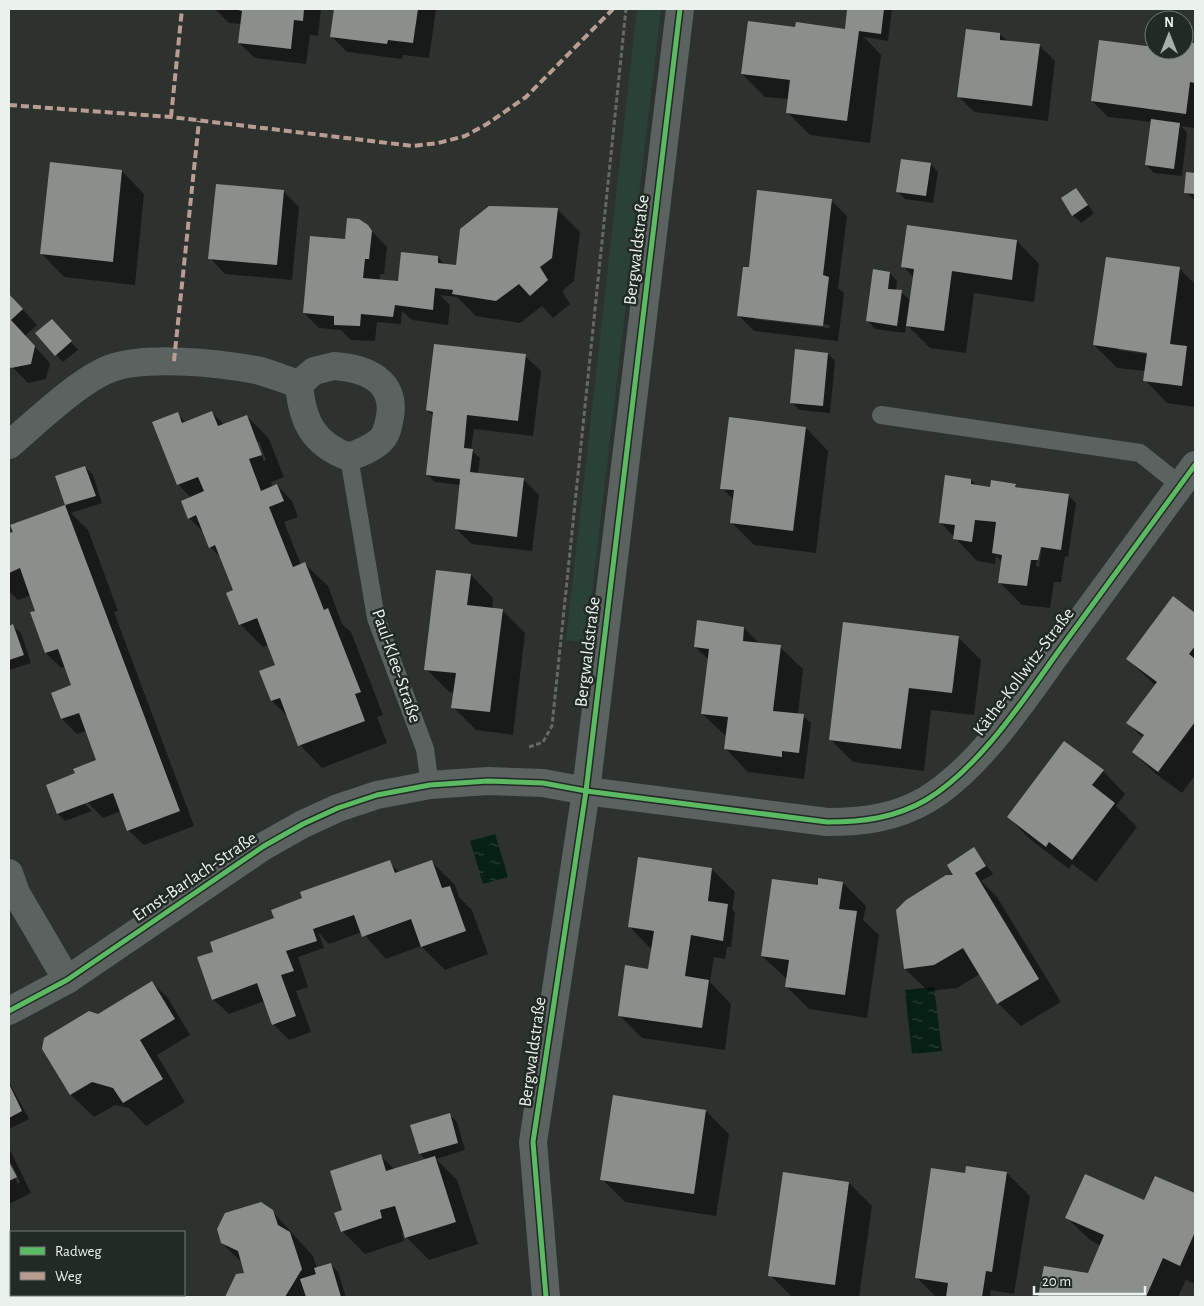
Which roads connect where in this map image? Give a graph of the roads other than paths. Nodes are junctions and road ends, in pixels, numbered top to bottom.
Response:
1 (680, 9) edge
2 (299, 384) junction
3 (881, 415) dead end
4 (9, 445) edge
5 (349, 457) junction
6 (1188, 475) edge
7 (430, 785) junction
8 (586, 791) junction
9 (9, 873) edge
10 (66, 980) junction
11 (9, 1011) edge
12 (546, 1297) edge

1 - 8 street, Bergwaldstraße
2 - 4 street
2 - 5 street
2 - 5 street
3 - 6 lane, Käthe-Kollwitz-Straße
5 - 7 lane, Paul-Klee-Straße
6 - 8 street, Käthe-Kollwitz-Straße
7 - 8 street, Ernst-Barlach-Straße
7 - 10 street, Ernst-Barlach-Straße
8 - 12 street, Bergwaldstraße
9 - 10 street
10 - 11 street, Ernst-Barlach-Straße

